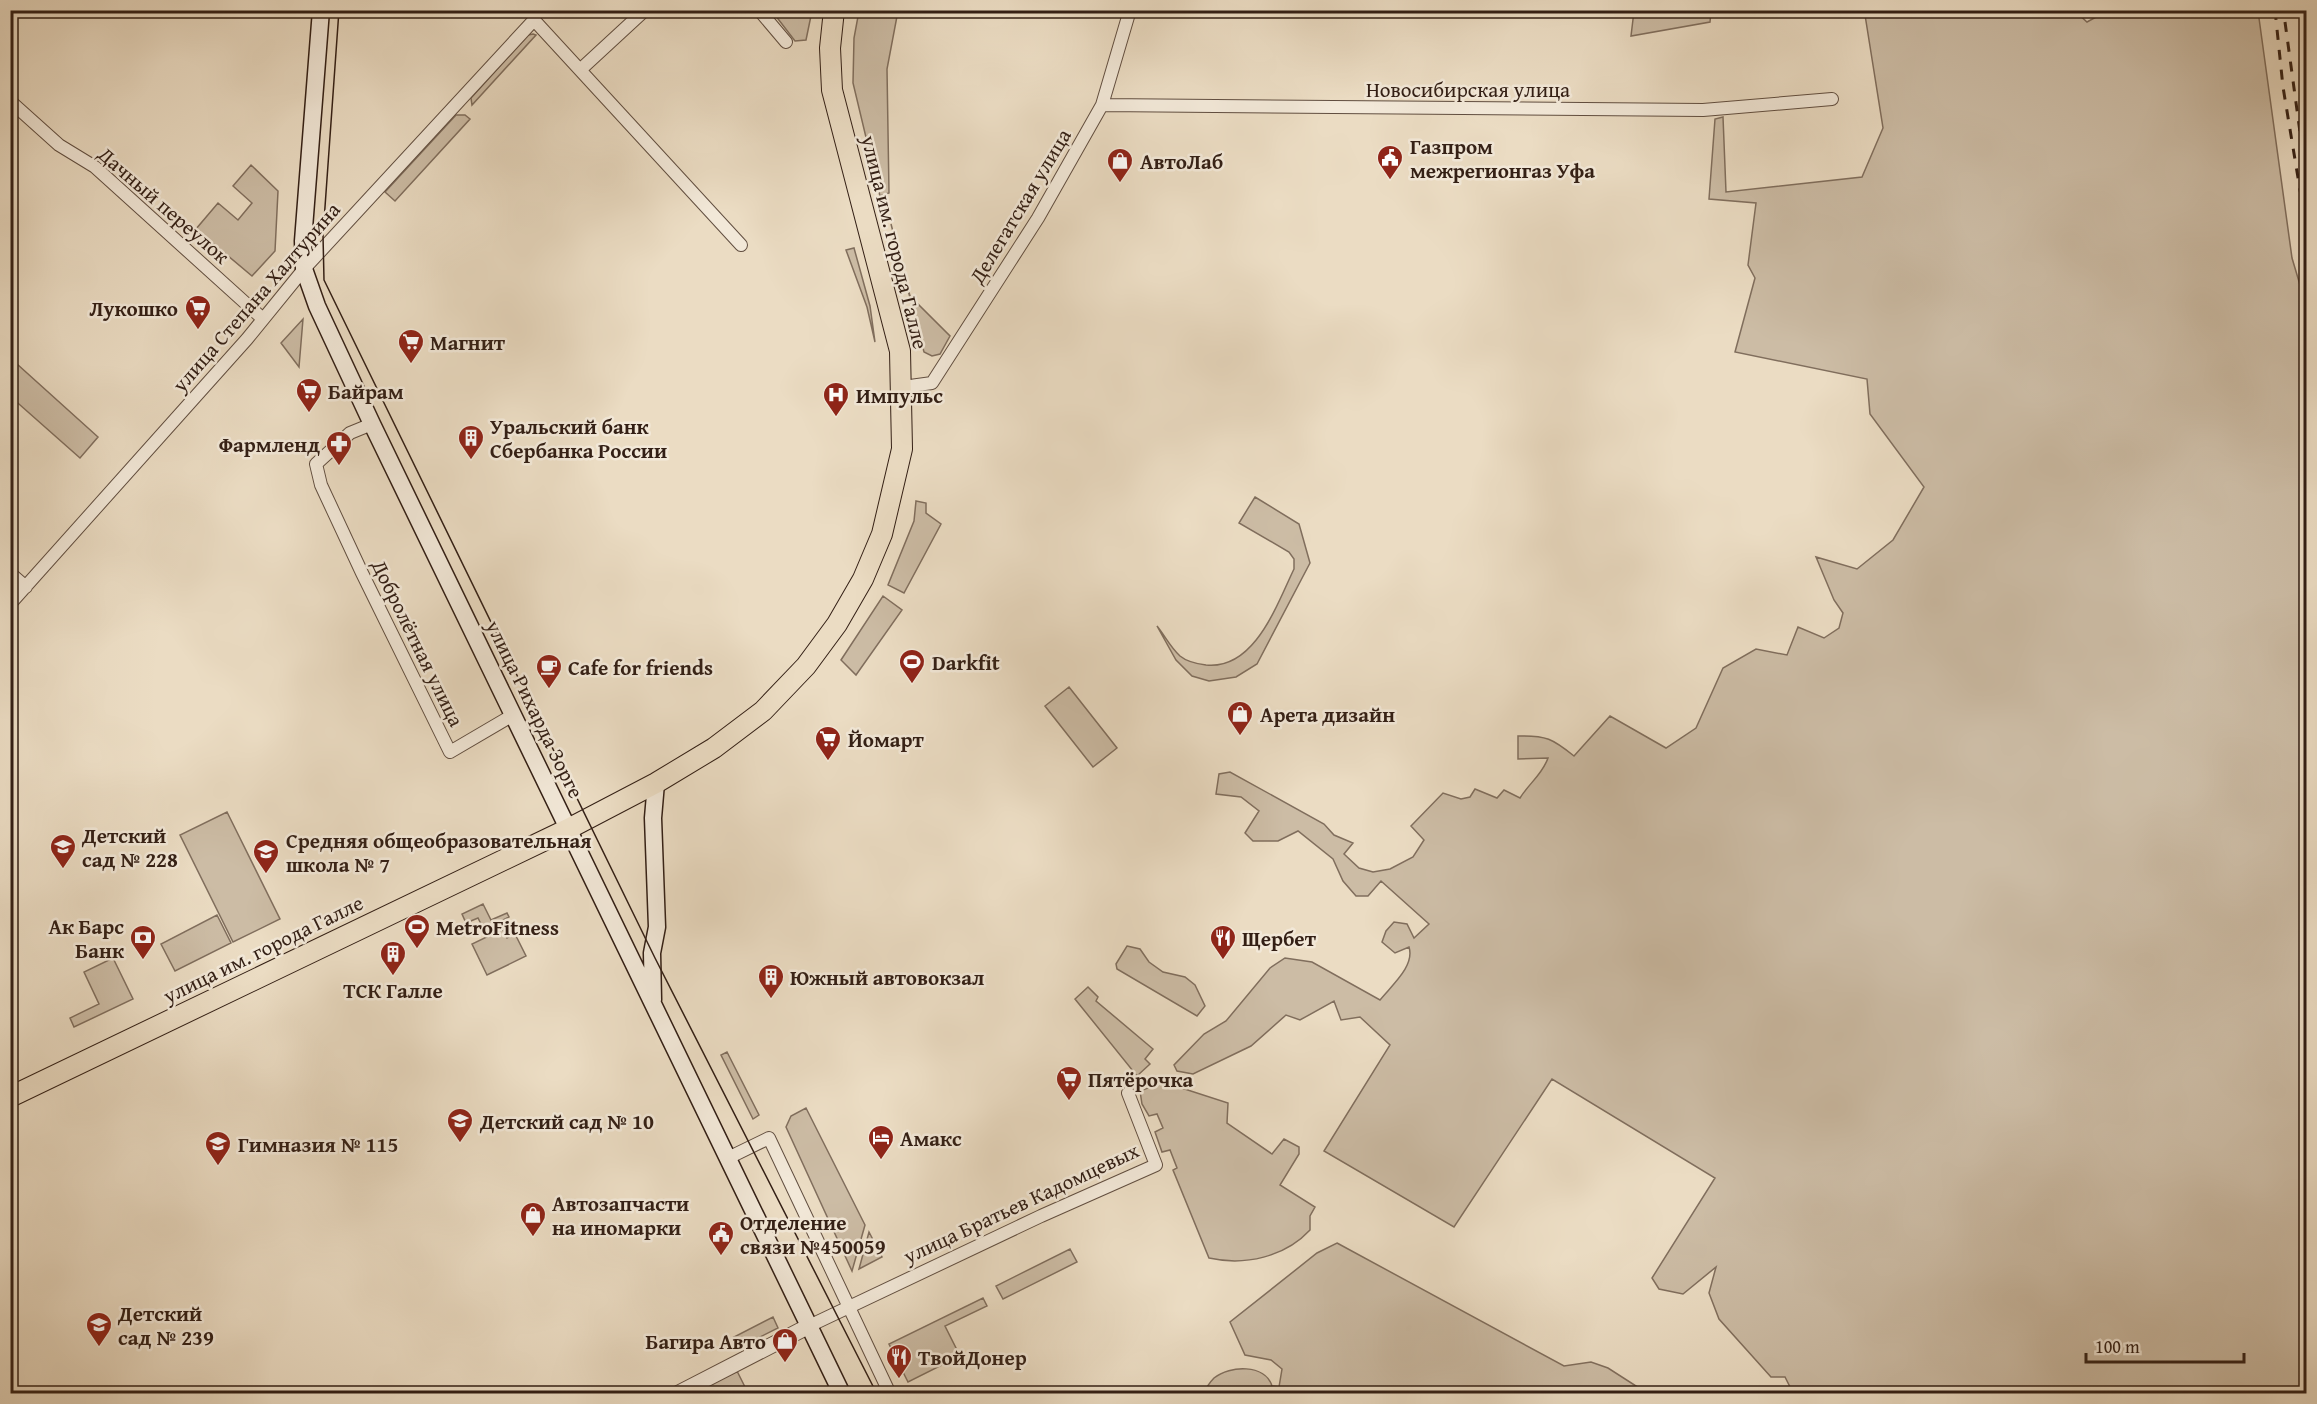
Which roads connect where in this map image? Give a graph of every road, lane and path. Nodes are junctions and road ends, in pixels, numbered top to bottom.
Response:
1 (321, 10) edge
2 (645, 10) edge
3 (759, 10) edge
4 (1130, 10) edge
5 (834, 12) edge
6 (786, 42) dead end
7 (580, 70) junction
8 (1832, 99) dead end
9 (10, 101) edge
10 (1102, 105) junction
11 (741, 244) dead end
12 (304, 269) junction
13 (263, 319) junction
14 (903, 387) junction
15 (372, 424) junction
16 (10, 573) edge
17 (26, 586) junction
18 (10, 604) edge
19 (513, 715) junction
20 (656, 783) junction
21 (568, 829) junction
22 (652, 1004) junction
23 (1128, 1093) dead end
24 (10, 1097) edge
25 (728, 1158) junction
26 (849, 1308) junction
27 (809, 1326) junction
28 (677, 1394) edge
29 (842, 1394) edge
30 (890, 1394) edge

1 - 12 main road, улица Рихарда Зорге
2 - 7 street
3 - 6 street
4 - 10 street, Делегатская улица
5 - 14 main road, улица им. города Галле
7 - 11 street
7 - 12 street, улица Степана Халтурина
8 - 10 street, Новосибирская улица
9 - 13 street, Дачный переулок
10 - 14 street, Делегатская улица
12 - 13 street, улица Степана Халтурина
12 - 15 main road, улица Рихарда Зорге
13 - 17 street, улица Степана Халтурина
14 - 20 main road, улица им. города Галле
15 - 19 main road, улица Рихарда Зорге
15 - 19 street, Добролётная улица
16 - 17 street
17 - 18 street, улица Степана Халтурина
19 - 21 main road, улица Рихарда Зорге
20 - 21 main road, улица им. города Галле
20 - 22 main road
21 - 22 main road, улица Рихарда Зорге
21 - 24 main road, улица им. города Галле
22 - 25 main road, улица Рихарда Зорге
23 - 26 street, улица Братьев Кадомцевых
25 - 26 street
25 - 27 main road, улица Рихарда Зорге
26 - 27 street, улица Братьев Кадомцевых
26 - 30 street
27 - 28 street, улица Братьев Кадомцевых
27 - 29 main road, улица Рихарда Зорге

